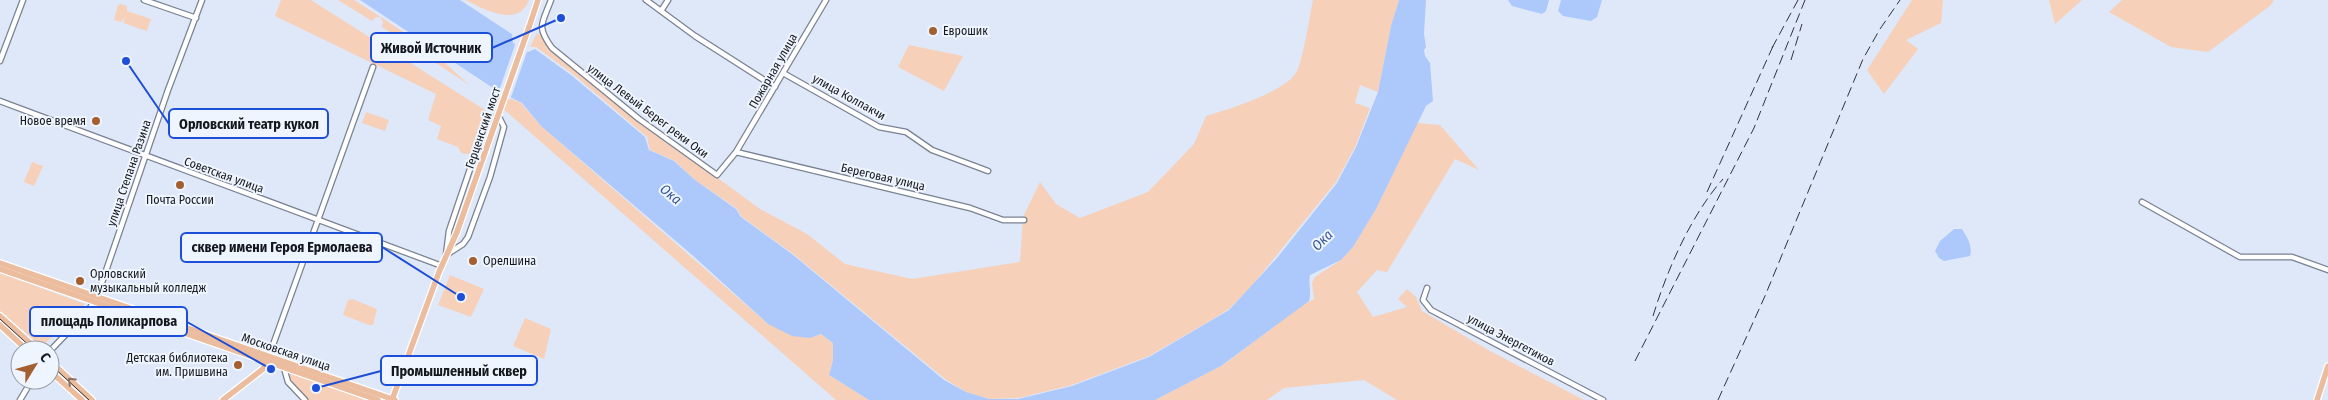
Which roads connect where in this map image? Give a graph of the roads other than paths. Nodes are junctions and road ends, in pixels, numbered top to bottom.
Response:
1 (23, 0) edge
2 (144, 0) edge
3 (202, 0) edge
4 (538, 0) edge
5 (551, 0) edge
6 (646, 0) edge
7 (668, 0) edge
8 (826, 0) edge
9 (661, 11) junction
10 (196, 18) junction
11 (0, 61) edge
12 (373, 67) dead end
13 (784, 73) junction
14 (775, 87) junction
15 (0, 101) edge
16 (736, 152) junction
17 (145, 156) junction
18 (988, 171) dead end
19 (2142, 202) dead end
20 (317, 220) junction
21 (1024, 220) dead end
22 (456, 234) junction
23 (467, 238) junction
24 (446, 255) junction
25 (0, 263) edge
26 (442, 266) junction
27 (0, 270) edge
28 (2328, 270) edge
29 (1427, 288) dead end
30 (95, 299) junction
31 (0, 316) edge
32 (0, 326) edge
33 (16, 340) edge
34 (27, 340) edge
35 (60, 340) edge
36 (268, 359) junction
37 (2328, 366) edge
38 (284, 368) junction
39 (60, 370) edge
40 (2327, 374) edge
41 (60, 380) edge
42 (82, 400) edge
43 (92, 400) edge
44 (223, 400) edge
45 (304, 400) edge
46 (378, 400) edge
47 (393, 400) edge
48 (1604, 400) edge
49 (2317, 400) edge

1 - 11 street
2 - 10 street
3 - 10 street, улица Степана Разина
4 - 22 main road, Герценский мост, bridge
5 - 16 street, улица Левый Берег реки Оки
6 - 9 street
7 - 9 street
8 - 13 street, Пожарная улица
9 - 14 street
10 - 17 street, улица Степана Разина
12 - 20 street
13 - 14 street, Пожарная улица
13 - 18 street, улица Колпакчи
14 - 16 street, Пожарная улица
15 - 17 street, Советская улица
16 - 21 street, Береговая улица
17 - 20 street, Советская улица
17 - 30 street, улица Степана Разина
19 - 28 street
20 - 26 street, Советская улица
20 - 36 street
22 - 23 street
22 - 24 main road, Герценский мост
23 - 24 street
23 - 24 street
24 - 26 main road, Герценский мост
25 - 30 main road, Московская улица
26 - 47 main road, Герценский мост
27 - 30 main road, Московская улица
29 - 48 street, улица Энергетиков
30 - 35 street
30 - 36 main road, Московская улица
31 - 34 main road
32 - 33 main road
36 - 38 main road, Московская улица
36 - 44 main road
36 - 47 main road, Московская улица
37 - 40 main road
38 - 45 street
38 - 46 main road, Московская улица
43 -> 39 main road
40 - 49 main road
41 - 42 main road

